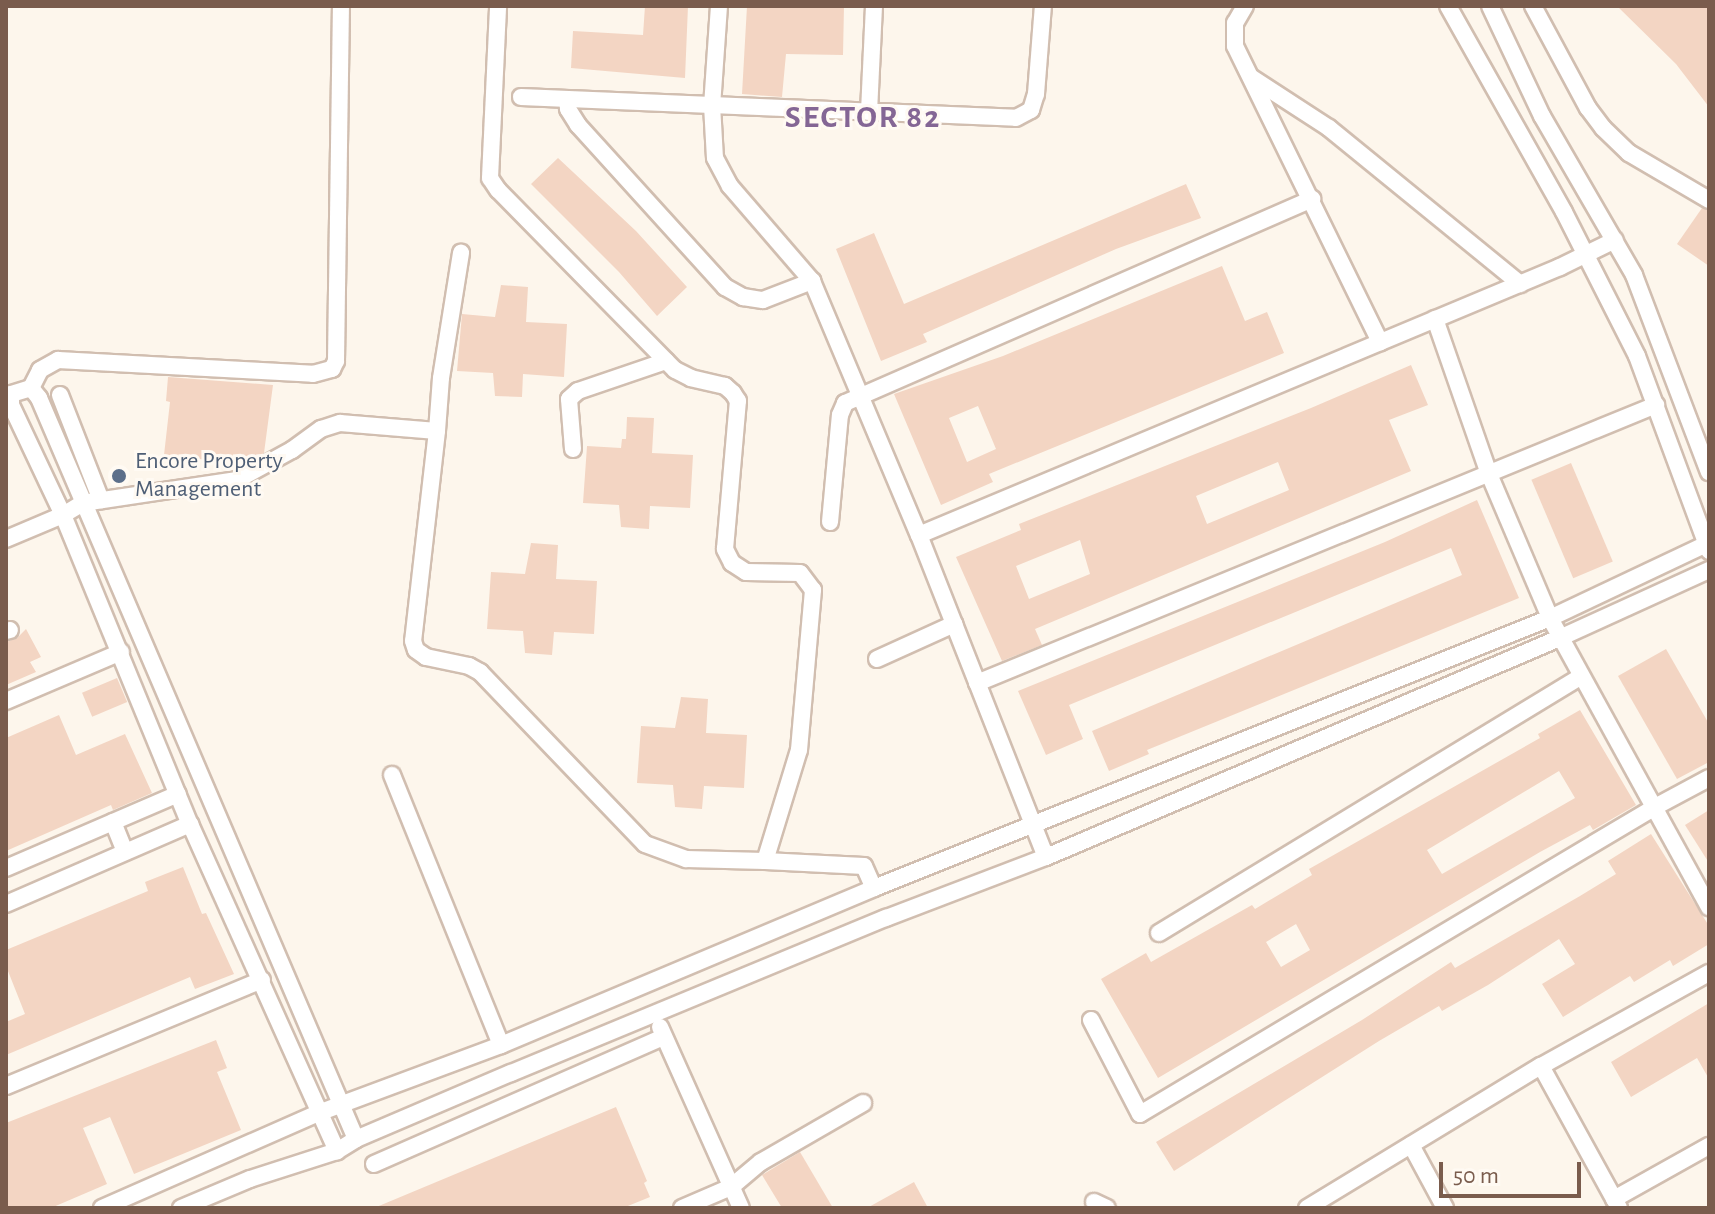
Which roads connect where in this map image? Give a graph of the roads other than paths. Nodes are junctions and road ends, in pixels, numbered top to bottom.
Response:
1 (341, 6) edge
2 (498, 6) edge
3 (719, 6) edge
4 (874, 6) edge
5 (1043, 6) edge
6 (1245, 6) edge
7 (1448, 6) edge
8 (1490, 6) edge
9 (1533, 6) edge
10 (1251, 77) junction
11 (521, 97) dead end
12 (567, 99) junction
13 (712, 105) junction
14 (869, 112) junction
15 (1312, 199) junction
16 (1709, 200) edge
17 (1615, 240) junction
18 (461, 253) dead end
19 (1587, 255) junction
20 (812, 281) junction
21 (1520, 284) junction
22 (1435, 319) junction
23 (1380, 342) junction
24 (666, 361) junction
25 (31, 388) junction
26 (60, 395) dead end
27 (860, 395) junction
28 (1656, 405) junction
29 (437, 431) junction
30 (573, 449) dead end
31 (1709, 472) edge
32 (1489, 474) junction
33 (101, 500) junction
34 (83, 503) junction
35 (63, 515) junction
36 (830, 522) dead end
37 (919, 535) junction
38 (6, 539) edge
39 (1708, 546) edge
40 (1709, 570) edge
41 (1550, 618) junction
42 (954, 624) junction
43 (1562, 637) junction
44 (121, 652) junction
45 (877, 659) dead end
46 (1580, 677) junction
47 (977, 683) junction
48 (6, 701) edge
49 (392, 775) dead end
50 (1709, 778) edge
51 (178, 794) junction
52 (1655, 807) junction
53 (113, 822) junction
54 (190, 824) junction
55 (1036, 826) junction
56 (125, 852) junction
57 (1046, 857) junction
58 (772, 861) junction
59 (6, 868) edge
60 (874, 888) junction
61 (6, 904) edge
62 (1709, 907) edge
63 (1159, 933) dead end
64 (1709, 973) edge
65 (262, 980) junction
66 (655, 1016) junction
67 (1091, 1020) dead end
68 (663, 1037) junction
69 (501, 1045) junction
70 (1541, 1066) junction
71 (6, 1086) edge
72 (863, 1103) dead end
73 (343, 1104) junction
74 (321, 1112) junction
75 (356, 1139) junction
76 (1411, 1145) junction
77 (1709, 1146) edge
78 (337, 1151) junction
79 (374, 1164) dead end
80 (731, 1187) junction
81 (1616, 1204) edge
82 (102, 1208) edge
83 (181, 1208) edge
84 (682, 1208) edge
85 (741, 1208) edge
86 (1307, 1208) edge
87 (1445, 1208) edge

1 - 25 street
2 - 24 street
3 - 13 street
4 - 14 street
5 - 14 street
6 - 10 street
7 - 19 street
8 - 17 street
9 - 16 street
10 - 15 street
10 - 21 street
11 - 12 street
12 - 13 street
12 - 20 street
13 - 14 street
13 - 20 street
15 - 23 street
15 - 27 street
17 - 19 street
17 - 31 street
18 - 29 street
19 - 21 street
19 - 28 street
20 - 27 street
21 - 22 street
22 - 23 street
22 - 32 street
23 - 37 street
24 - 30 street
24 - 58 street
25 - 34 street
25 - 35 street
26 - 33 street
27 - 36 street
27 - 37 street
28 - 32 street
28 - 39 street
29 - 33 street
29 - 58 street
32 - 41 street
32 - 47 street
33 - 34 street
34 - 35 street
34 - 73 street
35 - 38 street
35 - 44 street
37 - 42 street
39 - 41 street
40 - 43 street
41 - 43 street
41 - 55 street
42 - 45 street
42 - 47 street
43 - 46 street
43 - 57 street
44 - 48 street
44 - 51 street
46 - 52 street
46 - 63 street
47 - 55 street
49 - 69 street
50 - 52 street
51 - 53 street
51 - 54 street
52 - 62 street
52 - 67 street
53 - 56 street
53 - 59 street
54 - 56 street
54 - 65 street
55 - 57 street
55 - 60 street
56 - 61 street
57 - 66 street
58 - 60 street
60 - 69 street
64 - 70 street
65 - 71 street
65 - 74 street
66 - 68 street
66 - 75 street
68 - 79 street
68 - 80 street
69 - 73 street
70 - 76 street
70 - 81 street
72 - 80 street
73 - 74 street
73 - 75 street
74 - 78 street
74 - 82 street
75 - 78 street
76 - 86 street
76 - 87 street
77 - 81 street
78 - 83 street
80 - 84 street
80 - 85 street

